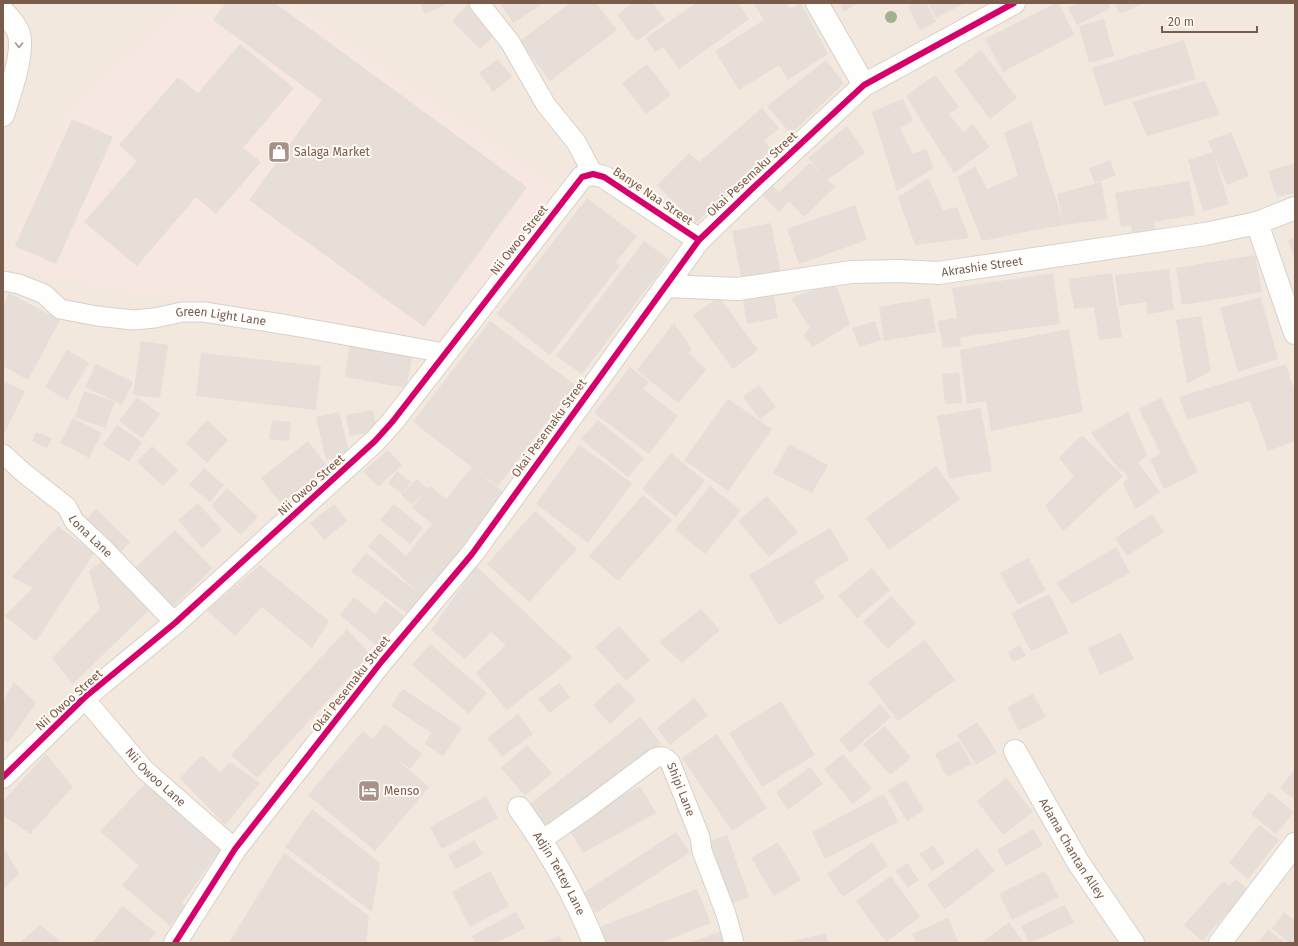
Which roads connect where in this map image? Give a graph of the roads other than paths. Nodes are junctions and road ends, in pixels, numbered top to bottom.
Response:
1 (479, 3) edge
2 (817, 3) edge
3 (1014, 3) edge
4 (3, 12) edge
5 (864, 85) junction
6 (3, 115) edge
7 (593, 174) junction
8 (1295, 208) edge
9 (1257, 223) junction
10 (699, 240) junction
11 (3, 281) edge
12 (665, 286) junction
13 (1295, 333) edge
14 (445, 353) junction
15 (3, 454) edge
16 (175, 623) junction
17 (84, 698) junction
18 (1015, 751) dead end
19 (3, 777) edge
20 (519, 808) dead end
21 (542, 840) junction
22 (1295, 844) edge
23 (235, 849) junction
24 (175, 943) edge
25 (594, 943) edge
26 (734, 943) edge
27 (1134, 943) edge
28 (1220, 943) edge

1 - 7 lane, Banye Naa Street
2 - 5 street
3 - 5 street, Okai Pesemaku Street
4 -> 6 street
5 - 10 street, Okai Pesemaku Street
7 - 10 street, Banye Naa Street
7 - 14 street, Nii Owoo Street
8 - 9 street, Akrashie Street
9 - 12 street, Akrashie Street
9 - 13 street
10 - 12 street, Okai Pesemaku Street
11 - 14 lane, Green Light Lane
12 - 23 street, Okai Pesemaku Street
14 - 16 street, Nii Owoo Street
15 - 16 lane, Lona Lane
16 - 17 street, Nii Owoo Street
17 - 19 street, Nii Owoo Street
17 - 23 lane, Nii Owoo Lane
18 - 27 street, Adama Chantan Alley
20 - 21 street, Adjin Tettey Lane
21 - 25 street, Adjin Tettey Lane
21 - 26 lane, Shipi Lane
22 - 28 street
23 - 24 street, Okai Pesemaku Street

